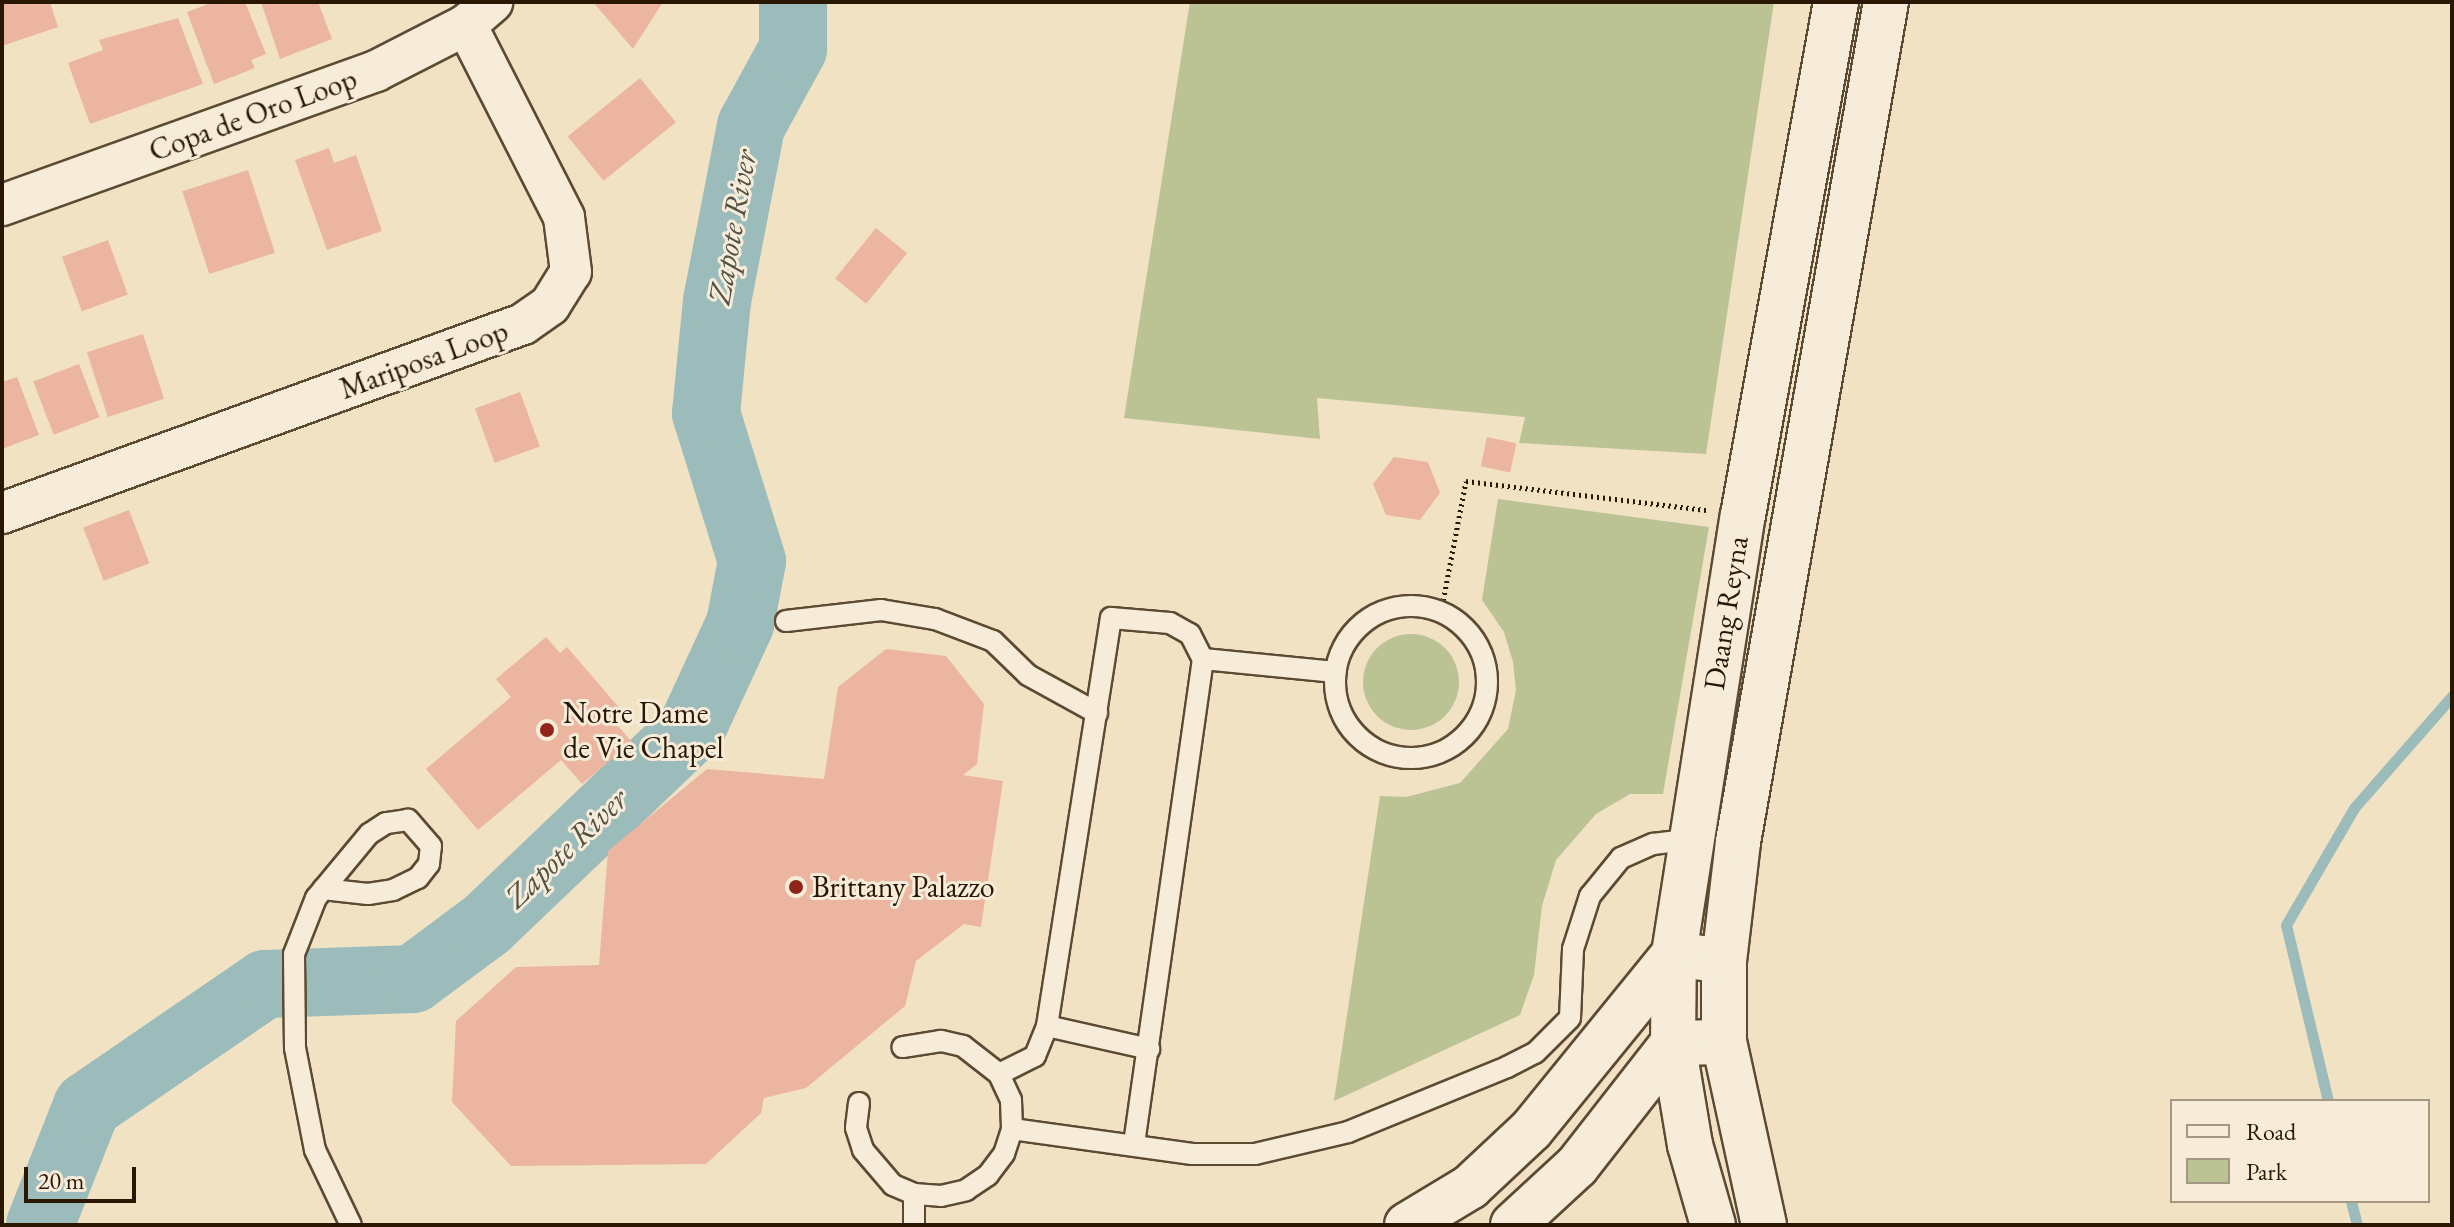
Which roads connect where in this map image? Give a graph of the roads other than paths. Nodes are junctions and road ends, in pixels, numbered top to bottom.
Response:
1 (1836, 2) edge
2 (1886, 2) edge
3 (479, 14) edge
4 (2, 205) edge
5 (2, 513) edge
6 (786, 621) dead end
7 (1203, 659) junction
8 (1335, 672) junction
9 (1097, 713) junction
10 (1690, 839) junction
11 (1738, 842) junction
12 (323, 889) junction
13 (1674, 954) junction
14 (1724, 961) junction
15 (1047, 1026) junction
16 (1724, 1042) junction
17 (1673, 1043) junction
18 (902, 1047) dead end
19 (1149, 1049) junction
20 (999, 1074) junction
21 (859, 1103) dead end
22 (1012, 1129) junction
23 (1134, 1143) junction
24 (914, 1194) junction
25 (351, 1225) edge
26 (914, 1225) edge
27 (1407, 1225) edge
28 (1513, 1225) edge
29 (1713, 1225) edge
30 (1764, 1225) edge

1 - 10 main road, Daang Reyna
2 - 11 main road, Daang Reyna
3 - 4 street, Copa de Oro Loop
3 - 5 street, Mariposa Loop
6 - 9 lane
7 - 8 lane
7 - 9 lane
7 - 19 lane
8 - 8 lane
9 - 15 lane
10 - 11 lane
10 - 13 main road, Daang Reyna
10 - 23 lane
11 - 14 main road, Daang Reyna
12 - 12 lane
12 - 25 lane
13 - 14 main road
13 - 17 main road, Daang Reyna
13 - 27 main road
14 - 16 main road, Daang Reyna
15 - 19 lane
15 - 20 lane
16 - 17 main road
16 - 30 main road, Daang Reyna
17 - 28 main road
17 - 29 main road, Daang Reyna
18 - 20 lane
19 - 23 lane
20 - 22 lane
21 - 24 lane
22 - 23 lane
22 - 24 lane
24 - 26 lane

